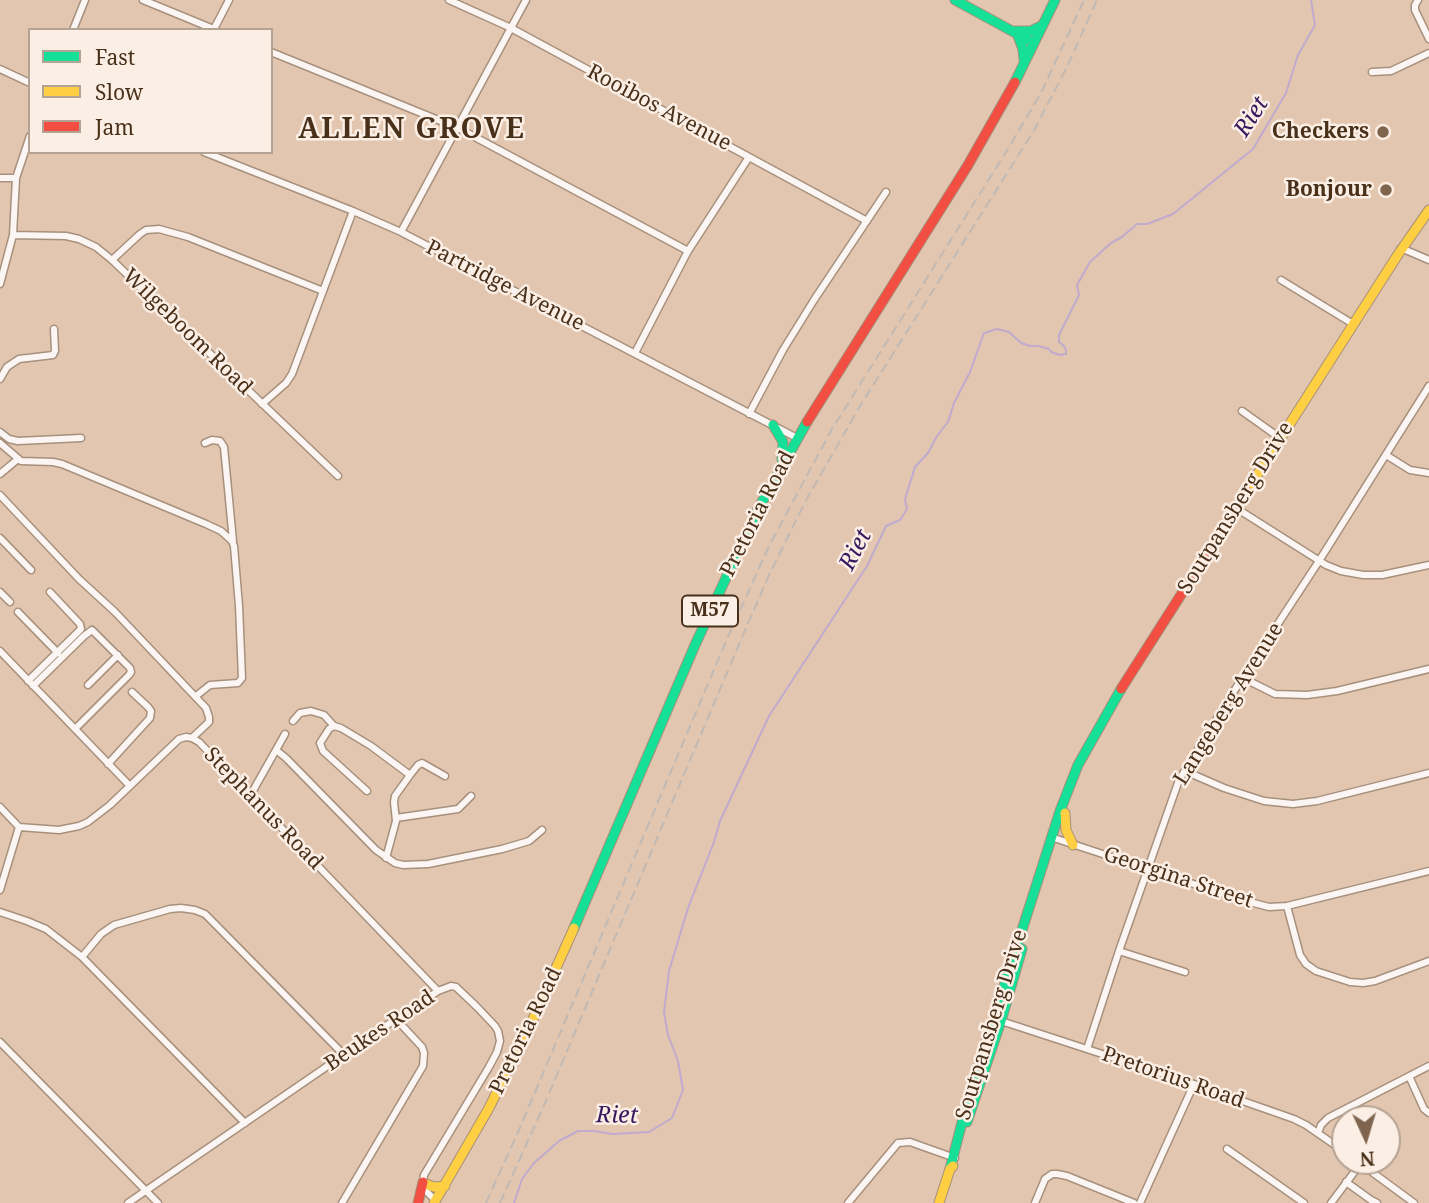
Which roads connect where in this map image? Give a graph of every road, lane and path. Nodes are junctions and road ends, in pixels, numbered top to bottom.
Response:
1 (85, 0) edge
2 (144, 0) edge
3 (229, 0) edge
4 (449, 0) edge
5 (526, 0) edge
6 (955, 0) edge
7 (1055, 0) edge
8 (1418, 0) edge
9 (1043, 25) junction
10 (74, 28) edge
11 (213, 28) edge
12 (215, 28) edge
13 (511, 28) junction
14 (1016, 32) junction
15 (1429, 39) edge
16 (1034, 43) junction
17 (273, 53) edge
18 (1429, 53) edge
19 (1024, 64) junction
20 (0, 69) edge
21 (1372, 72) dead end
22 (28, 82) edge
23 (458, 128) junction
24 (28, 142) edge
25 (209, 154) edge
26 (750, 157) junction
27 (0, 178) edge
28 (16, 178) junction
29 (886, 192) dead end
30 (1429, 202) edge
31 (1429, 210) edge
32 (353, 211) junction
33 (867, 221) junction
34 (401, 232) junction
35 (13, 235) junction
36 (688, 250) junction
37 (1400, 251) junction
38 (112, 260) junction
39 (1429, 260) edge
40 (1281, 280) dead end
41 (0, 284) edge
42 (323, 291) junction
43 (1353, 324) junction
44 (54, 329) dead end
45 (635, 353) junction
46 (0, 379) edge
47 (1429, 386) edge
48 (262, 404) junction
49 (1242, 411) dead end
50 (749, 414) junction
51 (773, 425) junction
52 (0, 432) edge
53 (81, 438) dead end
54 (797, 438) junction
55 (1280, 438) junction
56 (0, 443) edge
57 (205, 443) dead end
58 (1386, 455) junction
59 (18, 459) junction
60 (780, 467) junction
61 (1429, 473) edge
62 (0, 474) edge
63 (338, 476) dead end
64 (0, 495) edge
65 (1236, 508) junction
66 (0, 538) edge
67 (233, 543) junction
68 (1319, 561) junction
69 (1429, 565) edge
70 (30, 569) dead end
71 (0, 592) edge
72 (50, 592) dead end
73 (10, 601) dead end
74 (19, 612) dead end
75 (0, 652) edge
76 (58, 653) junction
77 (118, 655) junction
78 (1429, 669) edge
79 (1243, 678) junction
80 (31, 683) junction
81 (88, 685) dead end
82 (132, 692) dead end
83 (196, 696) junction
84 (293, 721) dead end
85 (334, 726) junction
86 (75, 729) junction
87 (285, 734) dead end
88 (192, 738) junction
89 (276, 750) junction
90 (1080, 763) junction
91 (108, 764) junction
92 (1185, 771) junction
93 (1429, 773) edge
94 (410, 775) junction
95 (445, 776) dead end
96 (130, 786) junction
97 (367, 791) dead end
98 (250, 796) junction
99 (471, 796) dead end
100 (0, 807) edge
101 (1065, 813) junction
102 (396, 818) junction
103 (19, 827) junction
104 (542, 830) dead end
105 (1053, 837) junction
106 (1073, 845) junction
107 (386, 858) junction
108 (1147, 869) junction
109 (1429, 871) edge
110 (0, 891) edge
111 (1287, 906) junction
112 (0, 912) edge
113 (1119, 951) junction
114 (82, 957) junction
115 (1429, 961) edge
116 (1185, 972) dead end
117 (438, 990) junction
118 (396, 1018) junction
119 (997, 1020) junction
120 (0, 1042) edge
121 (1087, 1049) junction
122 (344, 1055) junction
123 (1429, 1066) edge
124 (1409, 1076) junction
125 (1194, 1084) junction
126 (1429, 1113) edge
127 (244, 1123) junction
128 (1318, 1133) junction
129 (1331, 1142) edge
130 (1227, 1149) dead end
131 (953, 1157) junction
132 (1351, 1175) edge
133 (1376, 1175) edge
134 (1346, 1182) junction
135 (423, 1183) junction
136 (444, 1186) junction
137 (146, 1191) junction
138 (435, 1202) edge
139 (128, 1203) edge
140 (158, 1203) edge
141 (342, 1203) edge
142 (418, 1203) edge
143 (848, 1203) edge
144 (939, 1203) edge
145 (1035, 1203) edge
146 (1134, 1203) edge
147 (1140, 1203) edge
148 (1304, 1203) edge
149 (1331, 1203) edge
150 (1377, 1203) edge
151 (1414, 1203) edge

1 - 10 street
2 - 11 street
3 - 12 street
4 - 13 street, Rooibos Avenue
5 - 13 street
6 - 14 main road
7 - 9 main road, Pretoria Road / M57
8 - 15 street
9 - 14 main road
9 - 16 main road, Pretoria Road / M57
13 - 23 street
13 - 26 street, Rooibos Avenue
14 - 16 main road
14 - 19 main road
16 - 19 main road, Pretoria Road / M57
17 - 23 street
18 - 21 street
19 - 54 main road, Pretoria Road / M57
20 - 22 street
23 - 34 street
23 - 36 street
24 - 28 street
25 - 32 street, Partridge Avenue
26 - 33 street, Rooibos Avenue
26 - 36 street
27 - 28 street
28 - 35 street
29 - 33 street
30 - 37 main road, Soutpansberg Drive
31 - 37 main road, Soutpansberg Drive
32 - 34 street, Partridge Avenue
32 - 42 street
33 - 50 street
34 - 45 street, Partridge Avenue
35 - 38 street, Wilgeboom Road
35 - 41 street
36 - 45 street
37 - 39 street
37 - 43 main road, Soutpansberg Drive
38 - 42 street
38 - 48 street, Wilgeboom Road
40 - 43 street
42 - 48 street
43 - 55 main road, Soutpansberg Drive
44 - 46 street
45 - 50 street, Partridge Avenue
47 - 58 street, Langeberg Avenue
48 - 63 street, Wilgeboom Road
49 - 55 street
50 - 51 street, Partridge Avenue
51 - 54 street, Partridge Avenue
51 - 60 main road
52 - 53 street
54 - 60 main road, Pretoria Road / M57
55 - 65 main road, Soutpansberg Drive
56 - 59 street
57 - 67 street
58 - 61 street
58 - 68 street, Langeberg Avenue
59 - 62 street
59 - 67 street
60 - 136 main road, Pretoria Road / M57
64 - 83 street
65 - 68 street
65 - 90 main road, Soutpansberg Drive
66 - 70 street
67 - 83 street
68 - 69 street
68 - 79 street, Langeberg Avenue
71 - 73 street
72 - 76 street
74 - 76 street
75 - 80 street
76 - 80 street
77 - 80 street
77 - 81 street
77 - 86 street
78 - 79 street
79 - 92 street, Langeberg Avenue
80 - 86 street
82 - 91 street
83 - 88 street
84 - 85 street
85 - 94 street
85 - 97 street
86 - 91 street
87 - 89 street
88 - 96 street, Stephanus Road
88 - 98 street, Stephanus Road
89 - 98 street
89 - 107 street
90 - 101 main road, Soutpansberg Drive
90 - 105 main road, Soutpansberg Drive
91 - 96 street
92 - 93 street
92 - 108 street, Langeberg Avenue
94 - 95 street
94 - 102 street
96 - 103 street, Stephanus Road
98 - 117 street, Stephanus Road
99 - 102 street
100 - 103 street
101 - 105 main road, Soutpansberg Drive
101 - 106 main road
102 - 107 street
103 - 110 street
104 - 107 street
105 - 106 street, Georgina Street
105 - 119 main road, Soutpansberg Drive
106 - 108 street, Georgina Street
108 - 111 street, Georgina Street
108 - 113 street, Langeberg Avenue
109 - 111 street, Georgina Street
111 - 115 street
112 - 114 street
113 - 116 street
113 - 121 street, Langeberg Avenue
114 - 122 street
114 - 127 street
117 - 118 street, Beukes Road
117 - 135 street, Beukes Road
118 - 122 street, Beukes Road
118 - 141 street
119 - 121 street, Pretorius Road
119 - 131 main road, Soutpansberg Drive
120 - 137 street
121 - 125 street, Pretorius Road
122 - 127 street, Beukes Road
123 - 124 street
124 - 126 street
124 - 128 street
125 - 128 street, Pretorius Road
125 - 147 street
127 - 137 street, Beukes Road
128 - 129 street, Pretorius Road
130 - 148 street
131 - 143 street
131 - 144 main road, Soutpansberg Drive
132 - 134 street
133 - 151 street
134 - 149 street
134 - 150 street
135 - 136 main road
135 - 138 street
135 - 142 main road
136 - 138 main road, Pretoria Road / M57
137 - 139 street, Beukes Road
137 - 140 street
145 - 146 street

